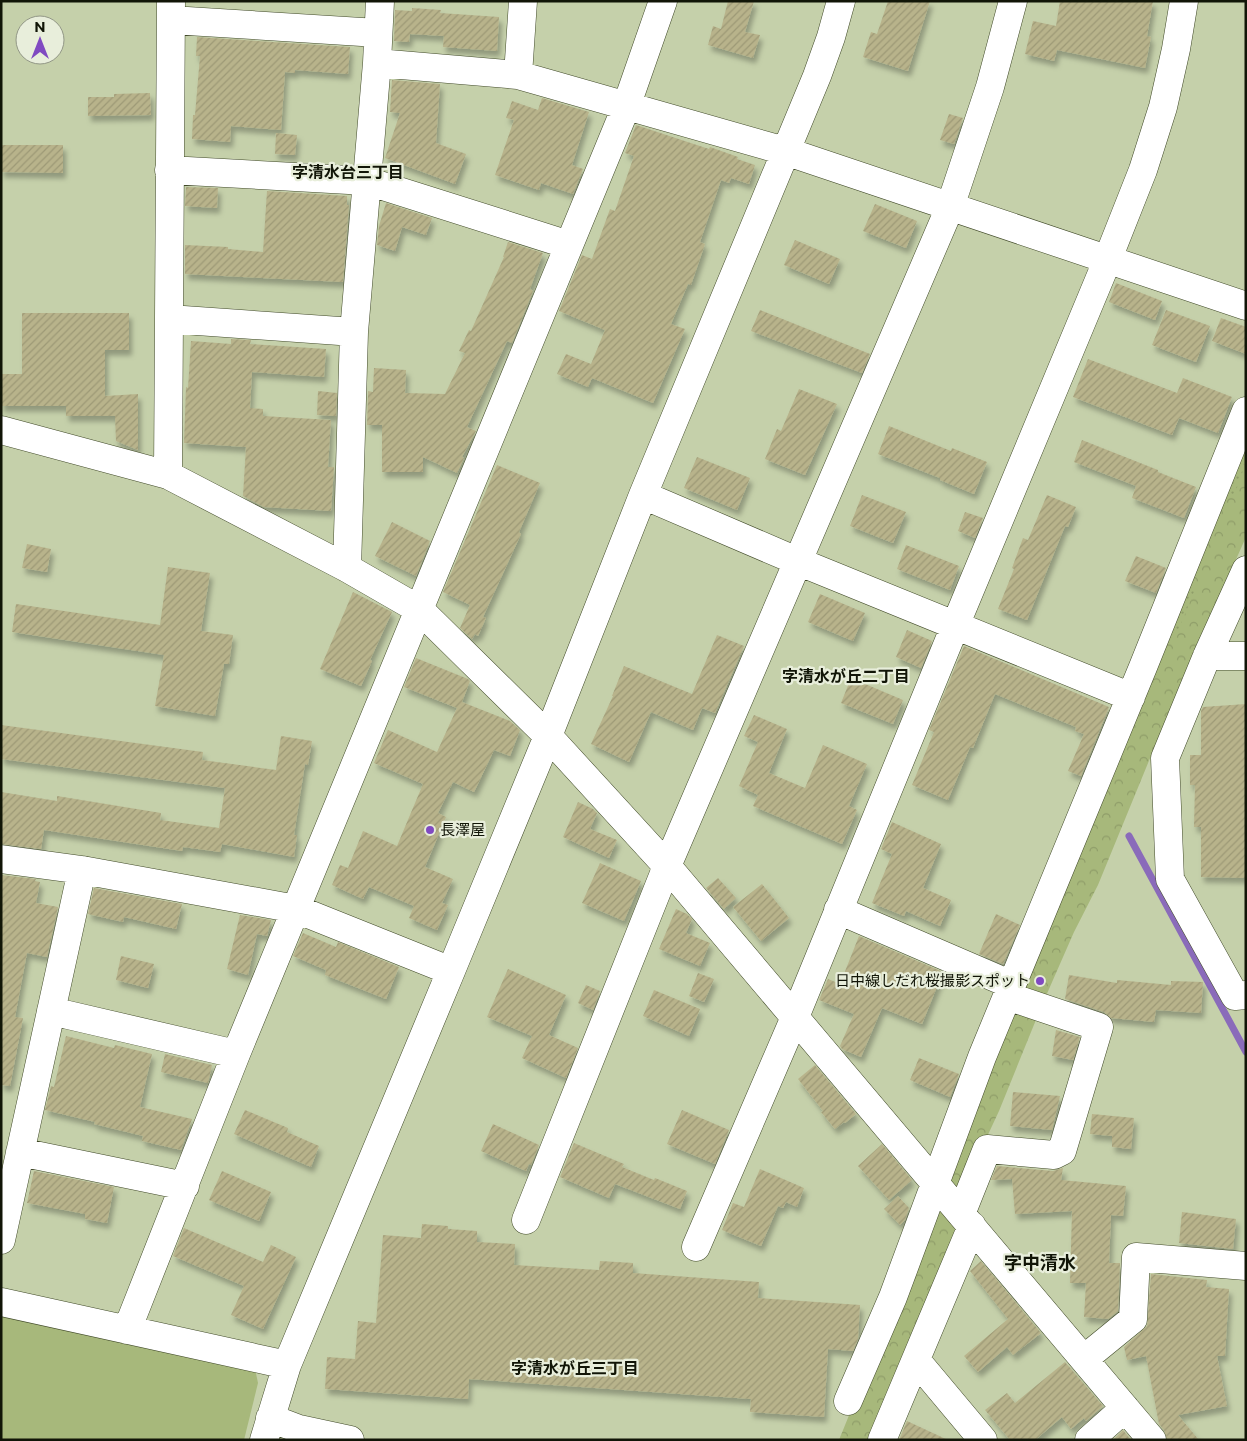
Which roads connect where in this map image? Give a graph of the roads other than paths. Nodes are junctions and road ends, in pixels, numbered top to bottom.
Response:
1 (380, 1) edge
2 (523, 1) edge
3 (663, 1) edge
4 (841, 1) edge
5 (1013, 1) edge
6 (1184, 1) edge
7 (171, 11) edge
8 (378, 33) junction
9 (376, 63) junction
10 (518, 75) junction
11 (626, 107) junction
12 (785, 152) junction
13 (169, 170) junction
14 (367, 181) junction
15 (950, 207) junction
16 (569, 245) junction
17 (1107, 261) junction
18 (1246, 306) edge
19 (169, 319) junction
20 (354, 332) junction
21 (1246, 411) edge
22 (1, 430) edge
23 (168, 475) junction
24 (643, 495) junction
25 (797, 561) junction
26 (347, 568) junction
27 (1246, 570) edge
28 (420, 610) junction
29 (955, 626) junction
30 (1208, 656) junction
31 (1246, 656) edge
32 (1131, 697) junction
33 (548, 736) junction
34 (1, 859) edge
35 (667, 866) junction
36 (82, 870) junction
37 (296, 909) junction
38 (838, 910) junction
39 (451, 971) junction
40 (1009, 991) junction
41 (1246, 995) edge
42 (51, 1011) junction
43 (795, 1016) junction
44 (236, 1054) junction
45 (20, 1152) junction
46 (936, 1184) junction
47 (185, 1186) junction
48 (526, 1220) dead end
49 (966, 1220) junction
50 (1, 1240) edge
51 (696, 1247) dead end
52 (1246, 1266) edge
53 (1, 1302) edge
54 (128, 1330) junction
55 (1084, 1359) junction
56 (916, 1360) junction
57 (287, 1365) junction
58 (848, 1401) dead end
59 (1125, 1408) junction
60 (267, 1429) edge
61 (350, 1440) edge
62 (882, 1440) edge
63 (983, 1440) edge
64 (1089, 1440) edge
65 (1152, 1440) edge

1 - 8 street
2 - 10 street
3 - 11 street
4 - 12 street
5 - 15 street
6 - 17 street
7 - 8 street
7 - 13 street
8 - 9 street
9 - 10 street
9 - 14 street
10 - 11 street
11 - 12 street
11 - 16 street
12 - 15 street
12 - 24 street
13 - 14 street
13 - 19 street
14 - 16 street
14 - 20 street
15 - 17 street
15 - 25 street
16 - 28 street
17 - 18 street
17 - 29 street
19 - 20 street
19 - 23 street
20 - 26 street
21 - 32 street
22 - 23 street
23 - 26 street
24 - 25 street
24 - 33 street
25 - 29 street
25 - 35 street
26 - 28 street
27 - 30 street
28 - 33 street
28 - 37 street
29 - 32 street
29 - 38 street
30 - 31 street
30 - 41 street
32 - 40 street
33 - 35 street
33 - 39 street
34 - 36 street
35 - 43 street
35 - 48 street
36 - 37 street
36 - 42 street
37 - 39 street
37 - 44 street
38 - 40 street
38 - 43 street
39 - 57 street
40 - 46 street
40 - 49 street
42 - 44 street
42 - 45 street
43 - 46 street
43 - 51 street
44 - 47 street
45 - 47 street
45 - 50 street
46 - 49 street
46 - 58 street
47 - 54 street
49 - 55 street
49 - 56 street
52 - 55 street
53 - 54 street
54 - 57 street
55 - 59 street
56 - 62 street
56 - 63 street
57 - 60 street
59 - 64 street
59 - 65 street
60 - 61 street

